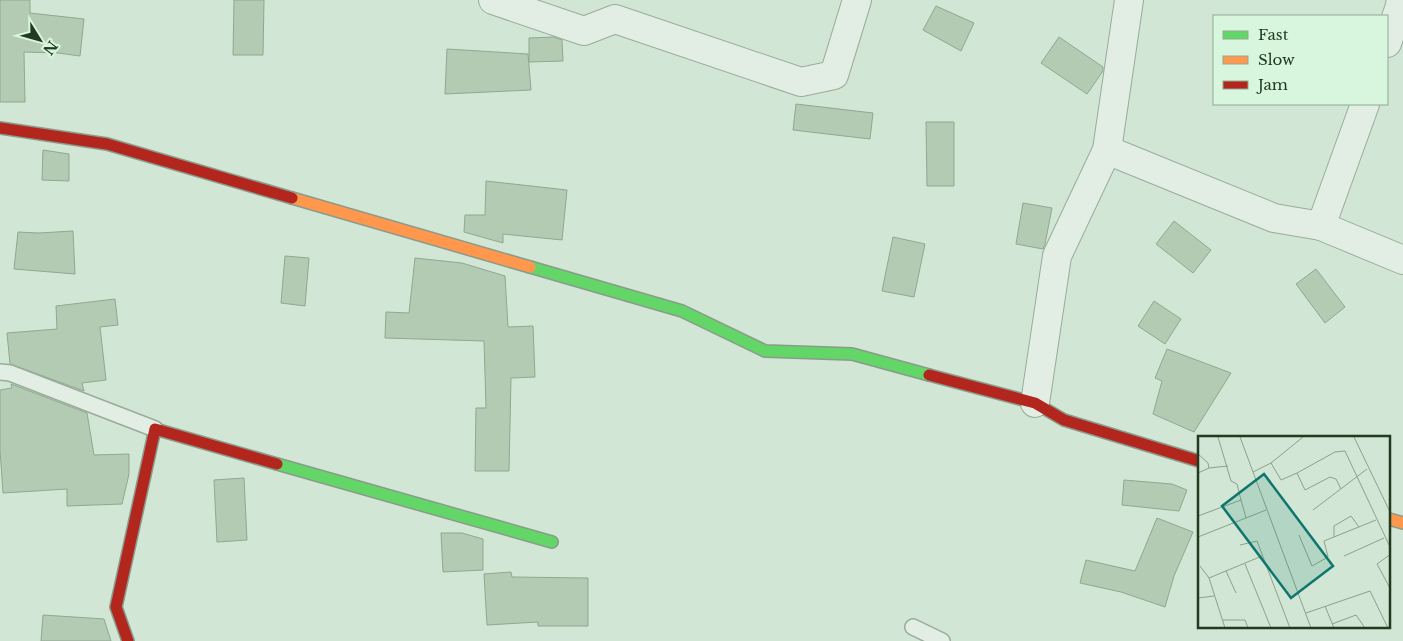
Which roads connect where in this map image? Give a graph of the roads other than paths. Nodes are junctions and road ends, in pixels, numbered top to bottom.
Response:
1 (493, 0) edge
2 (856, 0) edge
3 (1129, 0) edge
4 (1401, 0) edge
5 (618, 10) edge
6 (1388, 41) edge
7 (1365, 105) edge
8 (0, 128) edge
9 (1106, 150) junction
10 (1321, 226) junction
11 (1403, 260) edge
12 (0, 372) edge
13 (1035, 403) junction
14 (155, 429) junction
15 (1198, 461) edge
16 (1390, 519) edge
17 (1403, 523) edge
18 (552, 542) dead end
19 (914, 627) dead end
20 (128, 641) edge
21 (942, 641) edge

1 - 5 street
2 - 5 street
3 - 9 street
4 - 6 street
7 - 10 street
8 - 13 street
9 - 10 street
9 - 13 street
10 - 11 street
12 - 14 lane
13 - 15 street
14 - 18 street
14 - 20 street
16 - 17 street
19 - 21 lane

